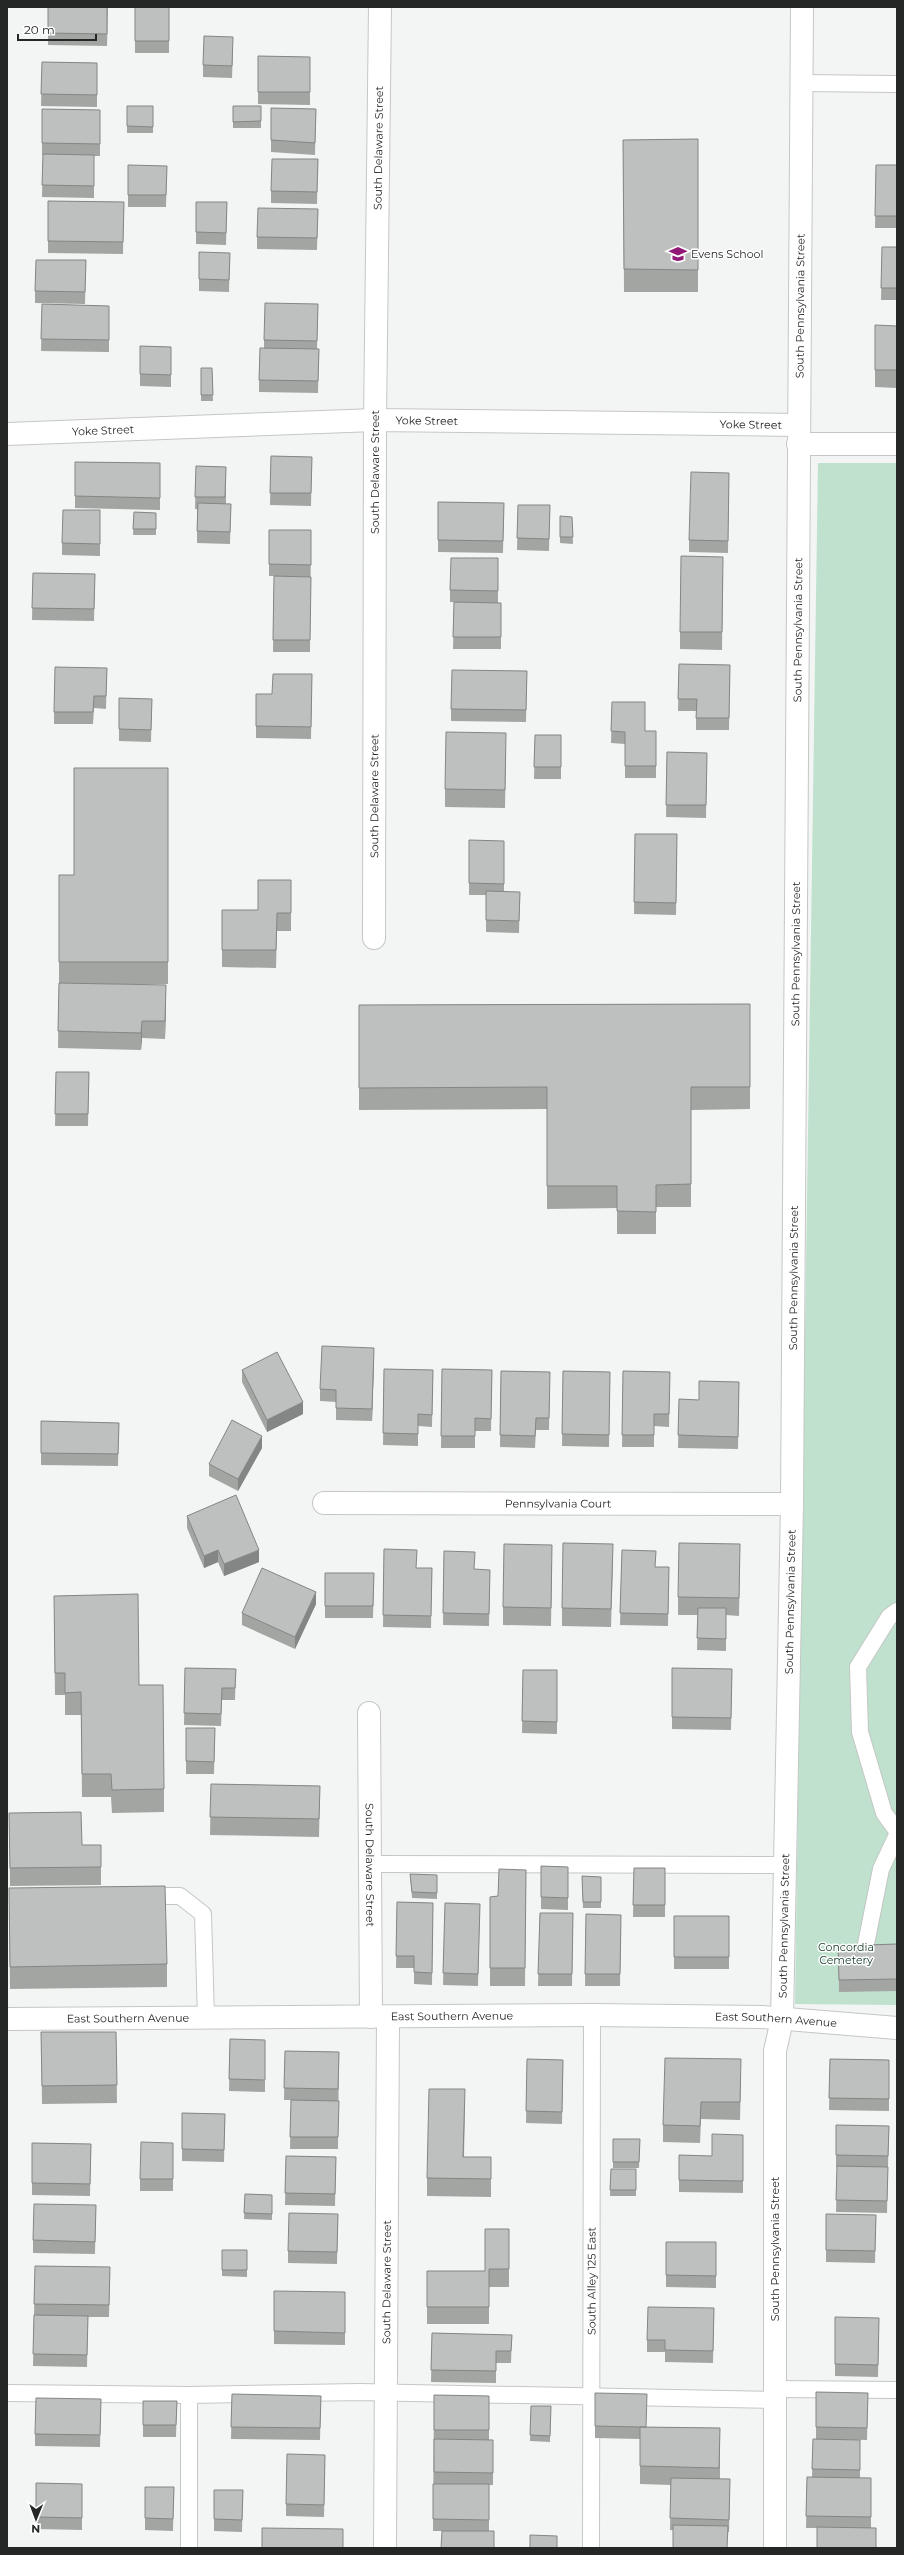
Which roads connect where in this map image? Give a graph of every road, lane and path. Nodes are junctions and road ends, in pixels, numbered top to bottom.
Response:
1 (380, 7) edge
2 (802, 7) edge
3 (802, 83) junction
4 (897, 84) edge
5 (375, 420) junction
6 (7, 434) edge
7 (798, 434) junction
8 (897, 444) edge
9 (374, 938) dead end
10 (324, 1503) dead end
11 (792, 1504) junction
12 (897, 1611) edge
13 (369, 1713) dead end
14 (897, 1831) edge
15 (897, 1836) edge
16 (370, 1864) junction
17 (785, 1865) junction
18 (133, 1897) edge
19 (866, 1948) edge
20 (592, 2015) junction
21 (380, 2017) junction
22 (7, 2018) edge
23 (206, 2018) junction
24 (782, 2020) junction
25 (897, 2028) edge
26 (897, 2390) edge
27 (386, 2392) junction
28 (7, 2393) edge
29 (188, 2394) junction
30 (775, 2394) junction
31 (591, 2398) junction
32 (189, 2548) edge
33 (385, 2548) edge
34 (591, 2548) edge
35 (775, 2548) edge

1 - 5 street, South Delaware Street
2 - 3 street, South Pennsylvania Street
3 - 4 lane
3 - 7 street, South Pennsylvania Street
5 - 6 street, Yoke Street
5 - 7 street, Yoke Street
5 - 9 street, South Delaware Street
7 - 8 street, Yoke Street
7 - 11 street, South Pennsylvania Street
10 - 11 street, Pennsylvania Court
11 - 17 street, South Pennsylvania Street
12 - 14 lane
13 - 16 street, South Delaware Street
15 - 19 lane
16 - 17 lane
16 - 21 street, South Delaware Street
17 - 24 street, South Pennsylvania Street
18 - 23 lane
20 - 21 street, East Southern Avenue
20 - 24 street, East Southern Avenue
20 - 31 lane, South Alley 125 East
21 - 23 street, East Southern Avenue
21 - 27 street, South Delaware Street
22 - 23 street, East Southern Avenue
24 - 25 street, East Southern Avenue
24 - 30 street, South Pennsylvania Street
26 - 30 lane
27 - 29 lane
27 - 31 lane
27 - 33 street, South Delaware Street
28 - 29 lane
29 - 32 lane
30 - 31 lane
30 - 35 street, South Pennsylvania Street
31 - 34 lane, South Alley 125 East

